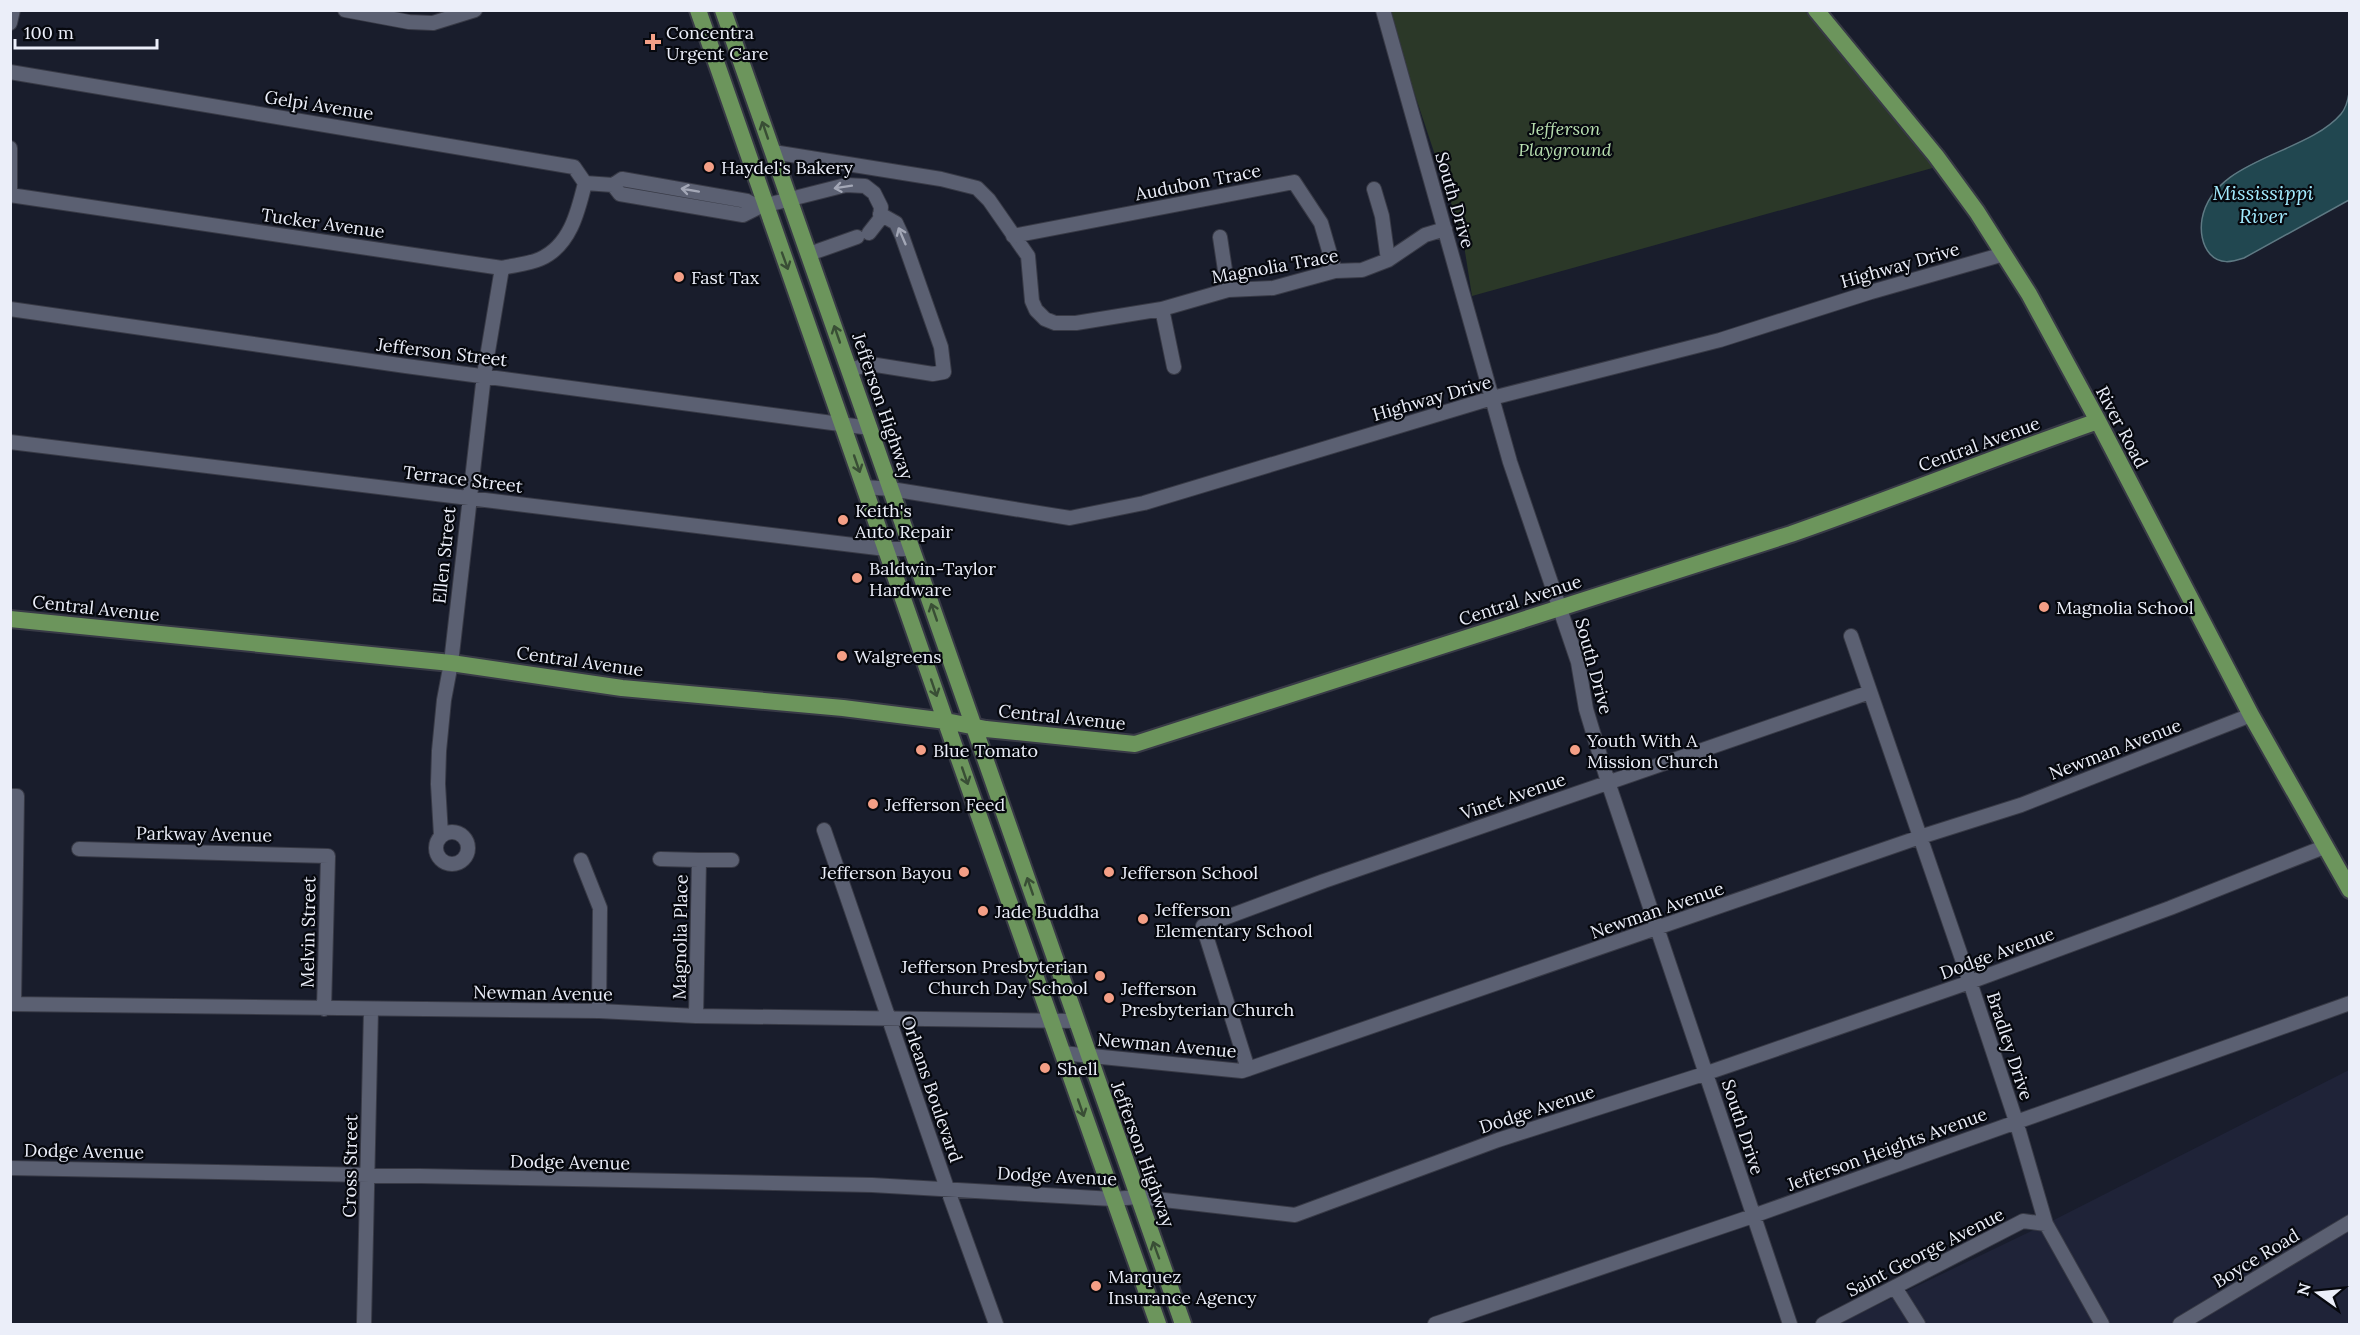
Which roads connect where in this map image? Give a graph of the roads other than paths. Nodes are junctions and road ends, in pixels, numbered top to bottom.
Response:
1 (13, 10) edge
2 (345, 10) edge
3 (475, 10) edge
4 (698, 10) edge
5 (723, 10) edge
6 (1383, 10) edge
7 (1816, 10) edge
8 (10, 23) edge
9 (10, 72) edge
10 (10, 148) edge
11 (772, 152) junction
12 (585, 183) junction
13 (1374, 189) dead end
14 (10, 190) edge
15 (10, 195) edge
16 (790, 200) junction
17 (762, 206) junction
18 (880, 214) junction
19 (1445, 229) junction
20 (1013, 236) junction
21 (1220, 237) dead end
22 (809, 254) junction
23 (2004, 254) junction
24 (1388, 260) junction
25 (502, 268) junction
26 (1335, 271) junction
27 (1228, 290) junction
28 (10, 309) edge
29 (1162, 309) junction
30 (1174, 367) dead end
31 (850, 370) junction
32 (484, 375) junction
33 (1492, 398) junction
34 (2098, 422) junction
35 (844, 424) junction
36 (870, 428) junction
37 (10, 442) edge
38 (865, 487) junction
39 (891, 489) junction
40 (468, 498) junction
41 (886, 549) junction
42 (912, 549) junction
43 (1560, 608) junction
44 (10, 619) edge
45 (1851, 636) dead end
46 (451, 663) junction
47 (1870, 692) junction
48 (2252, 715) junction
49 (946, 721) junction
50 (974, 726) junction
51 (1608, 782) junction
52 (14, 796) edge
53 (824, 830) dead end
54 (441, 835) dead end
55 (1920, 837) junction
56 (2324, 847) junction
57 (79, 849) dead end
58 (328, 856) joint
59 (660, 859) dead end
60 (581, 860) dead end
61 (699, 860) junction
62 (732, 860) dead end
63 (2349, 890) edge
64 (1657, 928) junction
65 (1970, 982) junction
66 (2349, 1003) edge
67 (12, 1004) edge
68 (324, 1009) junction
69 (371, 1009) junction
70 (599, 1011) junction
71 (696, 1016) junction
72 (889, 1019) junction
73 (1052, 1021) junction
74 (1076, 1021) junction
75 (1062, 1053) junction
76 (1087, 1055) junction
77 (1248, 1069) junction
78 (1707, 1073) junction
79 (2016, 1121) junction
80 (10, 1168) edge
81 (368, 1175) junction
82 (947, 1188) junction
83 (1138, 1197) junction
84 (1113, 1199) junction
85 (1753, 1216) junction
86 (2349, 1222) edge
87 (2046, 1224) junction
88 (1896, 1289) junction
89 (364, 1324) edge
90 (996, 1324) edge
91 (1158, 1324) edge
92 (1183, 1324) edge
93 (1435, 1324) edge
94 (1790, 1324) edge
95 (1823, 1324) edge
96 (1918, 1324) edge
97 (2102, 1324) edge
98 (2180, 1324) edge

1 - 8 street
2 - 3 street
4 - 17 main road
11 -> 5 main road, Jefferson Highway
6 - 19 street, South Drive
7 - 23 main road, River Road
9 - 12 street, Gelpi Avenue
10 - 14 street
11 - 16 main road, Jefferson Highway
11 - 20 street
12 - 17 street
12 - 25 street, Tucker Avenue
13 - 24 street
15 - 25 street, Tucker Avenue
16 - 17 street
18 -> 16 street
16 - 22 main road, Jefferson Highway
17 -> 35 main road
18 - 22 street
31 -> 18 street
19 - 24 street, Magnolia Trace
19 - 33 street, South Drive
20 - 26 street, Audubon Trace
20 - 29 street
21 - 27 street
31 -> 22 main road, Jefferson Highway
23 - 33 street, Highway Drive
23 - 34 main road, River Road
24 - 26 street, Magnolia Trace
25 - 32 street, Ellen Street
26 - 27 street, Magnolia Trace
27 - 29 street, Magnolia Trace
28 - 32 street, Jefferson Street
29 - 30 street
31 - 36 main road, Jefferson Highway
32 - 35 street, Jefferson Street
32 - 40 street, Ellen Street
33 - 39 street, Highway Drive
33 - 43 street, South Drive
34 - 43 main road, Central Avenue
34 - 48 main road, River Road
35 - 36 street, Jefferson Street
35 -> 38 main road
36 - 39 main road, Jefferson Highway
37 - 40 street, Terrace Street
38 - 39 street, Highway Drive
38 - 41 main road
39 - 42 main road, Jefferson Highway
40 - 41 street, Terrace Street
40 - 46 street, Ellen Street
41 - 42 street, Terrace Street
41 -> 49 main road
50 -> 42 main road, Jefferson Highway
43 - 50 main road, Central Avenue
43 - 51 street, South Drive
44 - 46 main road, Central Avenue
45 - 47 street, Bradley Drive
46 - 49 main road, Central Avenue
46 - 54 street, Ellen Street
47 - 51 street, Vinet Avenue
47 - 55 street, Bradley Drive
48 - 55 street, Newman Avenue
48 - 56 main road, River Road
49 - 50 main road, Central Avenue
49 -> 73 main road
74 -> 50 main road, Jefferson Highway
51 - 64 street, South Drive
51 - 77 street, Vinet Avenue
52 - 67 street
53 - 72 street, Orleans Boulevard
55 - 64 street, Newman Avenue
55 - 65 street, Bradley Drive
56 - 63 main road, River Road
56 - 65 street, Dodge Avenue
57 - 58 street, Parkway Avenue
58 - 68 street, Melvin Street
59 - 61 street, Magnolia Place
60 - 70 street
61 - 62 street, Magnolia Place
61 - 71 street, Magnolia Place
64 - 77 street, Newman Avenue
64 - 78 street, South Drive
65 - 78 street, Dodge Avenue
65 - 79 street, Bradley Drive
66 - 79 street, Jefferson Heights Avenue
67 - 68 street, Newman Avenue
68 - 69 street, Newman Avenue
69 - 70 street, Newman Avenue
69 - 81 street, Cross Street
70 - 71 street, Newman Avenue
71 - 72 street, Newman Avenue
72 - 73 street, Newman Avenue
72 - 82 street, Orleans Boulevard
73 - 74 street, Newman Avenue
73 - 75 main road
74 - 76 main road, Jefferson Highway
75 - 76 street, Newman Avenue
75 -> 84 main road
76 - 77 street, Newman Avenue
76 - 83 main road, Jefferson Highway
78 - 83 street, Dodge Avenue
78 - 85 street, South Drive
79 - 85 street, Jefferson Heights Avenue
79 - 87 street, Bradley Drive
80 - 81 street, Dodge Avenue
81 - 82 street, Dodge Avenue
81 - 89 street, Cross Street
82 - 84 street, Dodge Avenue
82 - 90 street, Orleans Boulevard
83 - 84 street, Dodge Avenue
92 -> 83 main road, Jefferson Highway
84 - 91 main road
85 - 93 street, Jefferson Heights Avenue
85 - 94 street, South Drive
86 - 98 street, Boyce Road
87 - 88 street, Saint George Avenue
87 - 97 street, Bradley Drive
88 - 95 street, Saint George Avenue
88 - 96 street

